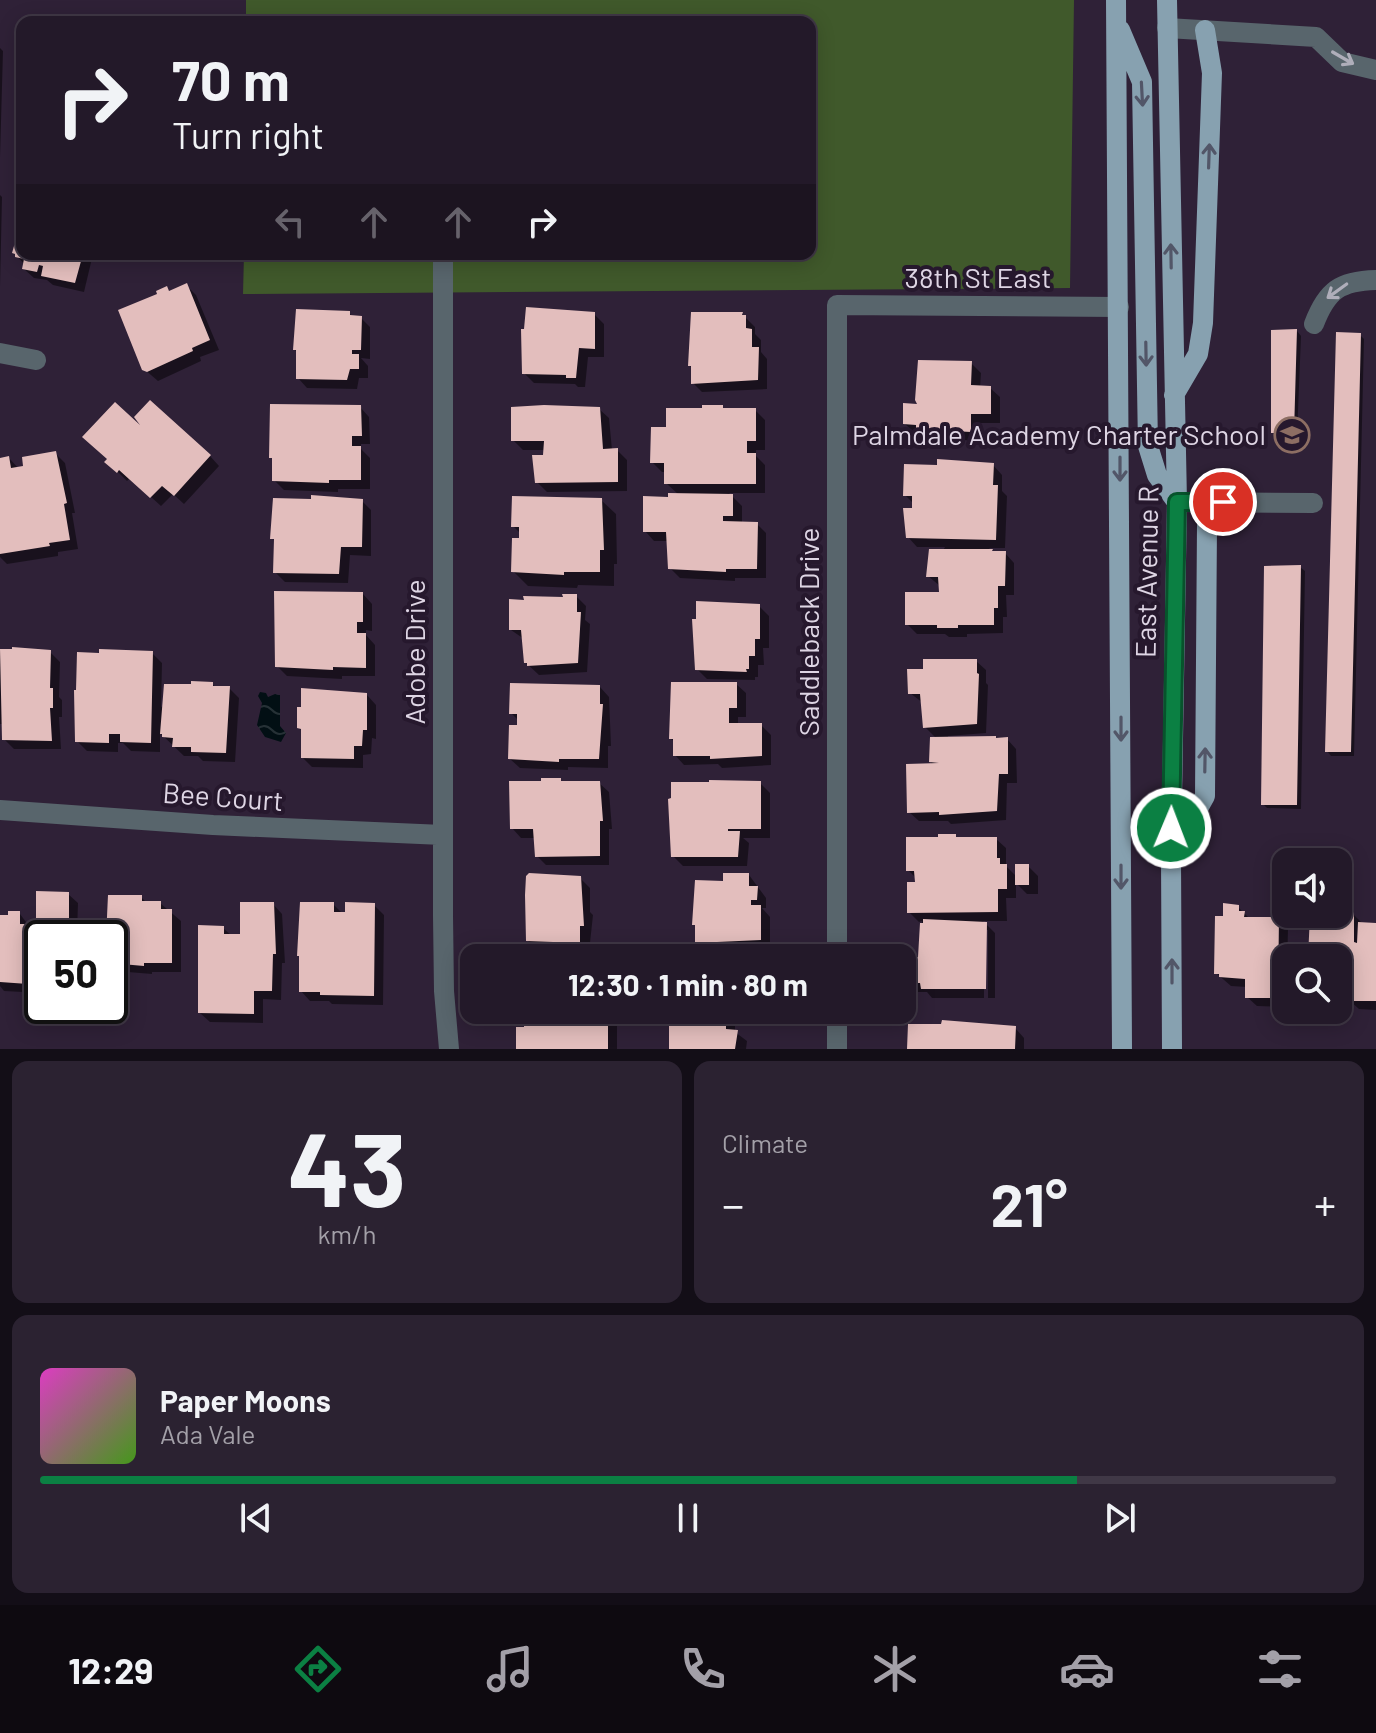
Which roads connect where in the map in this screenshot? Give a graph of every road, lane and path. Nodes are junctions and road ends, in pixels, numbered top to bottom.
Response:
1 (1167, 0) edge
2 (1116, 10) edge
3 (1167, 28) junction
4 (1205, 30) junction
5 (1376, 70) edge
6 (443, 260) edge
7 (1376, 280) edge
8 (837, 305) joint
9 (1119, 307) junction
10 (1314, 324) dead end
11 (0, 353) edge
12 (36, 360) dead end
13 (1174, 395) junction
14 (1177, 502) junction
15 (1213, 502) junction
16 (1313, 503) dead end
17 (0, 810) edge
18 (443, 835) junction
19 (1171, 858) junction
20 (837, 944) edge
21 (837, 1024) edge
22 (449, 1049) edge
23 (837, 1049) edge
24 (1122, 1049) edge
25 (1172, 1049) edge

1 - 3 main road, East Avenue R
2 - 9 main road, East Avenue R
2 -> 14 main road
3 - 4 street
13 -> 3 main road, East Avenue R
4 -> 5 street
13 -> 4 main road
6 - 18 street, Adobe Drive
7 -> 10 street
8 - 9 street, 38th St East
8 - 20 street, Saddleback Drive
9 -> 24 main road, East Avenue R
11 - 12 street
13 - 14 main road, East Avenue R
14 - 15 street
14 - 19 main road, East Avenue R
15 - 16 street
19 -> 15 main road
17 - 18 street, Bee Court
18 - 22 street, Adobe Drive
25 -> 19 main road, East Avenue R
21 - 23 street

